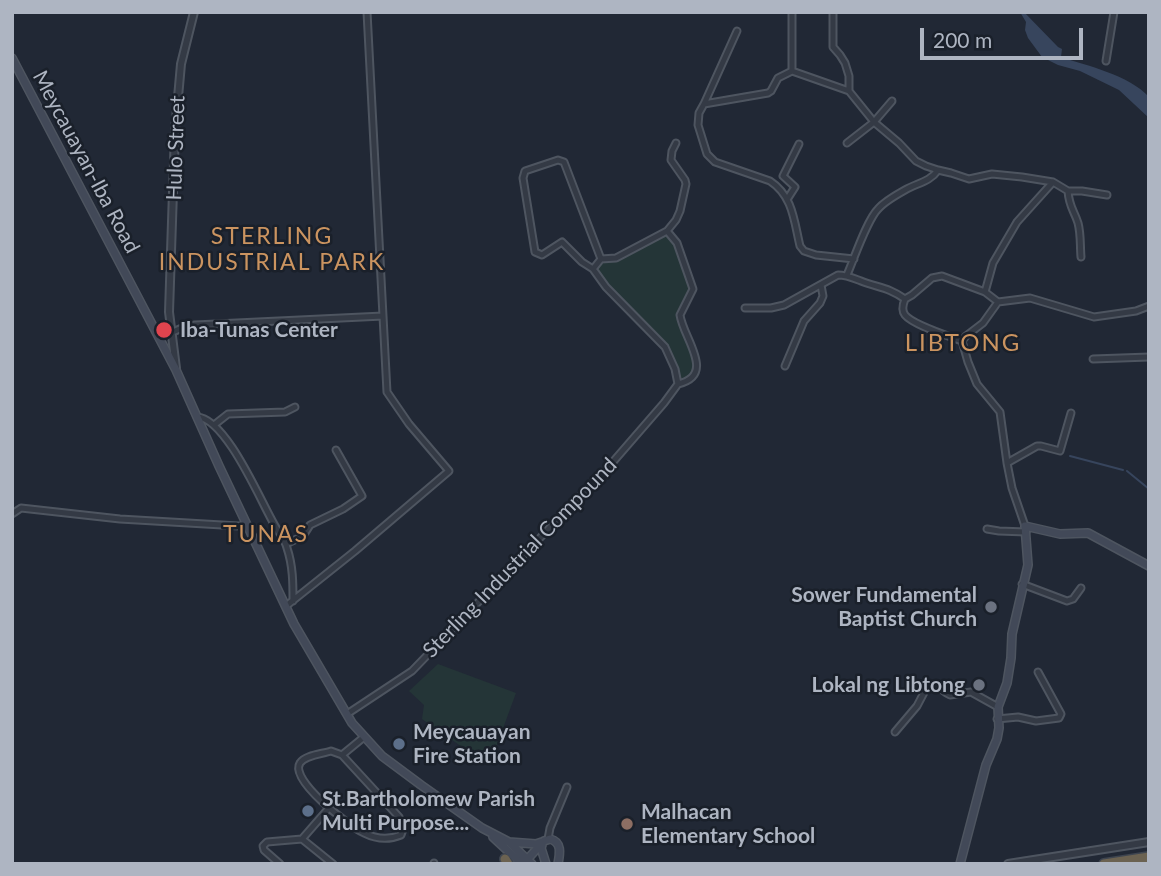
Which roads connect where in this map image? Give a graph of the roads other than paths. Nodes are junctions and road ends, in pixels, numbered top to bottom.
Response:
1 (194, 12) edge
2 (367, 12) edge
3 (792, 12) edge
4 (833, 12) edge
5 (1114, 12) edge
6 (737, 31) dead end
7 (12, 58) edge
8 (1106, 61) dead end
9 (792, 71) junction
10 (849, 91) junction
11 (891, 101) dead end
12 (704, 104) junction
13 (874, 122) junction
14 (847, 142) dead end
15 (676, 143) dead end
16 (799, 144) dead end
17 (938, 170) junction
18 (1053, 182) junction
19 (1068, 191) junction
20 (1107, 195) dead end
21 (788, 198) junction
22 (667, 231) junction
23 (1080, 257) dead end
24 (601, 259) junction
25 (854, 259) junction
26 (593, 269) junction
27 (847, 275) junction
28 (821, 285) junction
29 (985, 292) junction
30 (905, 299) junction
31 (998, 302) junction
32 (1149, 306) edge
33 (745, 308) dead end
34 (383, 316) junction
35 (170, 333) junction
36 (159, 338) junction
37 (962, 341) junction
38 (1149, 357) edge
39 (1093, 359) dead end
40 (785, 366) dead end
41 (176, 370) junction
42 (678, 384) junction
43 (295, 407) dead end
44 (1071, 413) dead end
45 (197, 417) junction
46 (214, 425) junction
47 (336, 450) dead end
48 (1007, 463) junction
49 (12, 514) edge
50 (247, 525) junction
51 (987, 529) dead end
52 (1025, 529) junction
53 (286, 544) junction
54 (1149, 566) edge
55 (1023, 584) junction
56 (1081, 587) dead end
57 (289, 604) junction
58 (1038, 672) dead end
59 (998, 707) junction
60 (347, 714) junction
61 (997, 719) junction
62 (895, 732) dead end
63 (364, 737) junction
64 (342, 755) junction
65 (567, 787) dead end
66 (328, 808) junction
67 (302, 839) junction
68 (545, 841) junction
69 (1149, 842) edge
70 (506, 844) junction
71 (1149, 857) edge
72 (506, 862) edge
73 (526, 863) edge
74 (280, 864) edge
75 (333, 864) edge
76 (547, 864) edge
77 (558, 864) edge
78 (960, 864) edge
79 (1008, 864) edge
80 (1104, 864) edge

1 - 35 street, Hulo Street
2 - 34 street
3 - 9 street
4 - 10 street
5 - 8 street
6 - 12 street
7 - 36 main road, Meycauayan-Iba Road
9 - 10 street
9 - 12 street
10 - 13 street
11 - 13 street
12 - 21 street
13 - 14 street
13 - 17 street
15 - 22 street
16 - 21 street
17 - 18 street
17 - 25 street
18 - 19 street
18 - 29 street
19 - 20 street
19 - 23 street
21 - 25 street
22 - 24 street
22 - 42 street, Sterling Industrial Compound
24 - 26 street
24 - 26 street
25 - 27 street
26 - 42 street
27 - 28 street
27 - 30 street
28 - 33 street
28 - 40 street
29 - 30 street
29 - 31 street
30 - 37 street
31 - 32 street
31 - 37 street
34 - 35 street
34 - 57 street
35 - 36 street
35 - 41 street, Hulo Street
36 - 41 main road, Meycauayan-Iba Road
37 - 48 street
38 - 39 street
41 - 45 main road, Meycauayan-Iba Road
42 - 60 street, Sterling Industrial Compound
43 - 46 street
44 - 48 street
45 - 46 street
45 - 50 main road, Meycauayan-Iba Road
46 - 53 street
47 - 53 street
48 - 52 street
49 - 50 street
50 - 57 main road, Meycauayan-Iba Road
51 - 52 street
52 - 54 main road
52 - 55 main road
53 - 57 street
55 - 56 street
55 - 59 main road
57 - 60 main road, Meycauayan-Iba Road
58 - 61 street
59 - 61 main road
59 - 62 street
60 - 63 main road, Meycauayan-Iba Road
61 - 78 main road
63 - 64 street
63 - 70 main road, Meycauayan-Iba Road
64 - 66 street
64 - 66 street
65 - 68 street
66 - 67 street
67 - 74 street
67 - 75 street
68 - 70 main road
68 - 73 main road
68 - 76 main road
68 - 77 main road
69 - 79 street
70 - 72 main road
70 - 73 main road, Meycauayan-Iba Road
71 - 80 highway

